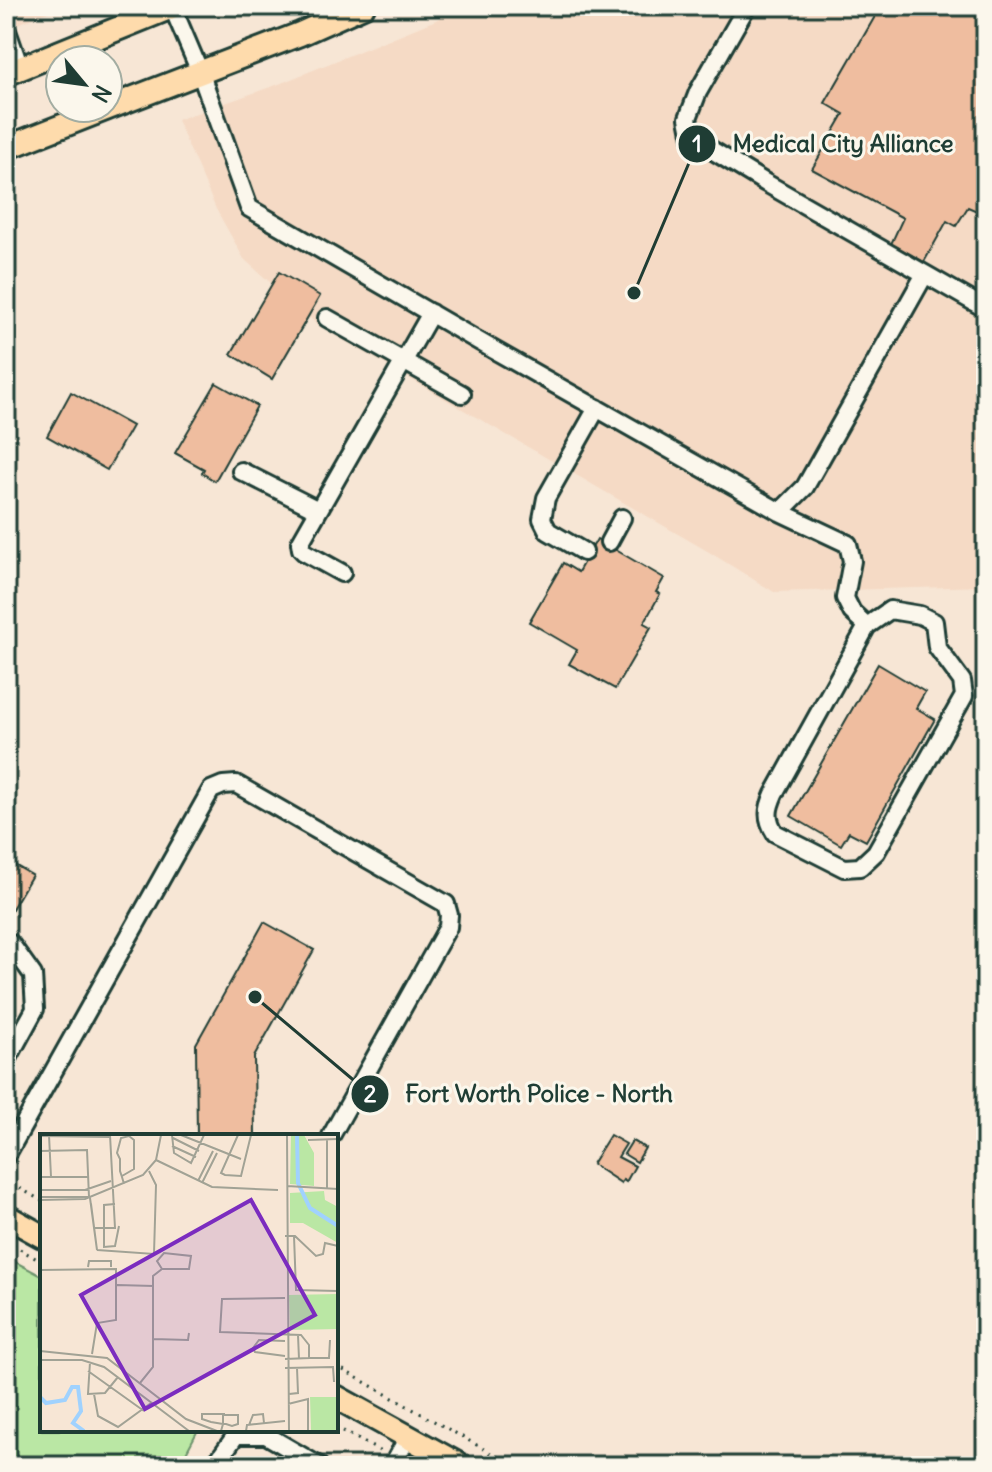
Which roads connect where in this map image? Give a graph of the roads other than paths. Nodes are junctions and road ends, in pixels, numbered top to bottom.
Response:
1 (173, 6) edge
2 (363, 6) edge
3 (747, 6) edge
4 (6, 28) edge
5 (13, 71) edge
6 (200, 72) junction
7 (124, 102) edge
8 (67, 124) edge
9 (6, 148) edge
10 (925, 274) junction
11 (986, 309) edge
12 (431, 313) junction
13 (327, 318) dead end
14 (402, 361) junction
15 (462, 394) dead end
16 (597, 408) junction
17 (241, 471) dead end
18 (318, 510) junction
19 (780, 512) junction
20 (622, 518) dead end
21 (609, 542) dead end
22 (584, 552) dead end
23 (342, 573) dead end
24 (867, 626) junction
25 (6, 942) edge
26 (6, 1062) edge
27 (332, 1134) edge
28 (6, 1156) edge
29 (6, 1216) edge
30 (40, 1235) edge
31 (338, 1398) edge
32 (408, 1437) junction
33 (394, 1463) edge
34 (214, 1466) edge
35 (319, 1466) edge
36 (461, 1466) edge

1 - 5 main road
1 - 6 street
2 - 6 main road
3 - 10 street
4 - 5 street
6 - 7 main road
6 - 12 street
8 - 9 main road
10 - 11 street
10 - 19 street
12 - 14 street
12 - 16 street
13 - 14 street
14 - 15 street
14 - 18 street
16 - 19 street
16 - 22 street
17 - 18 street
18 - 23 street
19 - 24 street
20 - 21 street
24 - 24 street
25 - 26 street
27 - 28 street
29 - 30 main road
31 - 32 main road
32 - 33 street
32 - 36 main road
34 - 35 street

